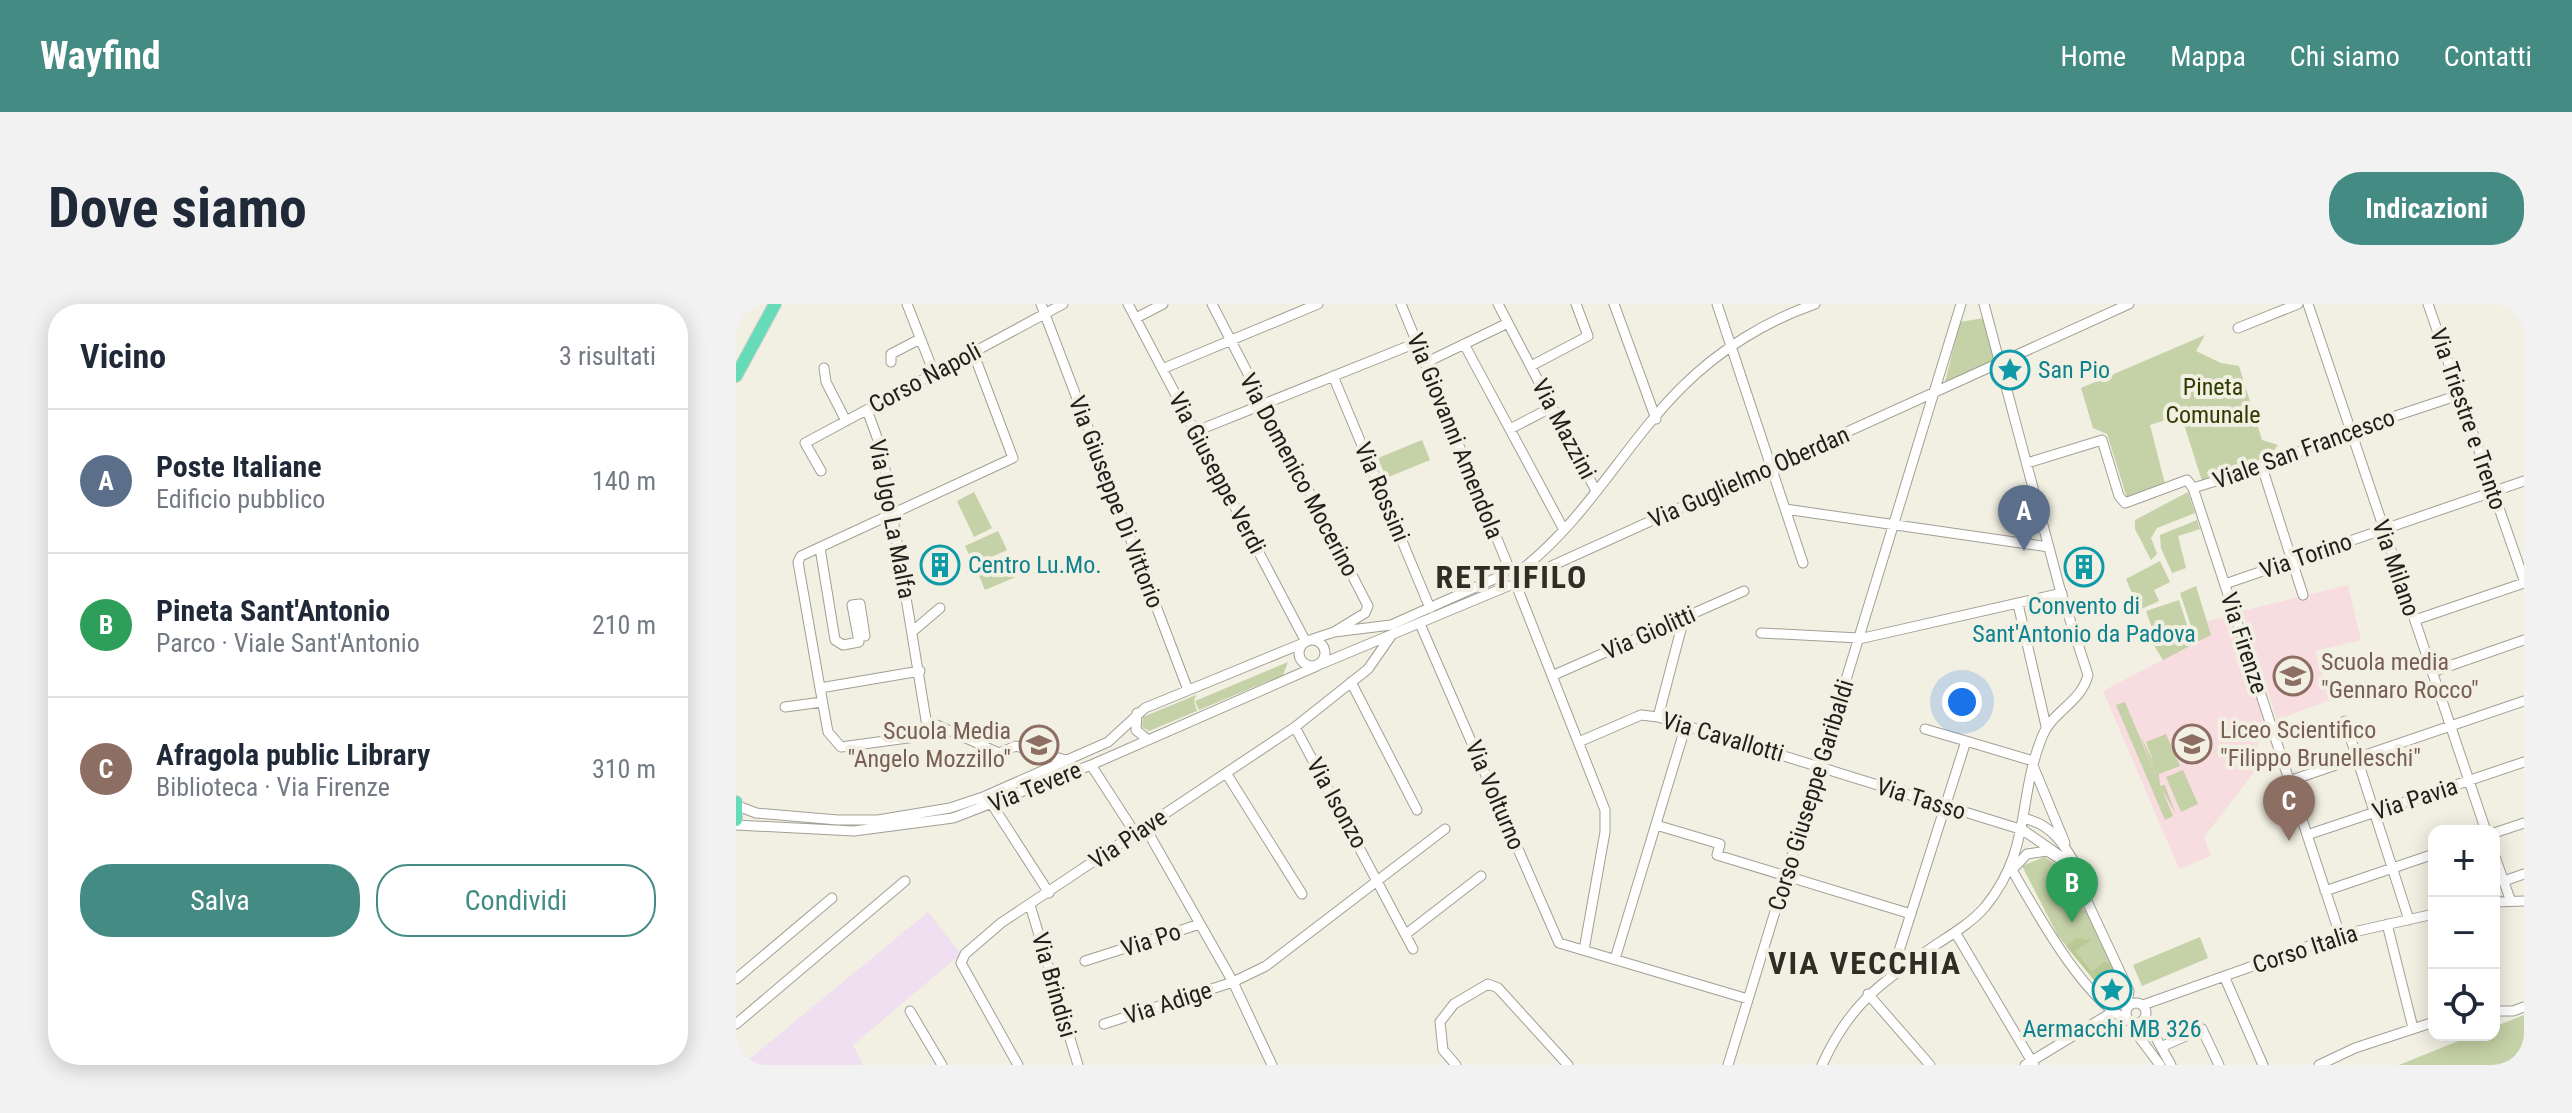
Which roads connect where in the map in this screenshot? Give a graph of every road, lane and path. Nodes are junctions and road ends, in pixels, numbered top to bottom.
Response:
1 (775, 304) edge
2 (907, 304) edge
3 (1063, 304) edge
4 (1128, 304) edge
5 (1163, 304) edge
6 (1212, 304) edge
7 (1318, 304) edge
8 (1401, 304) edge
9 (1498, 304) edge
10 (1576, 304) edge
11 (1614, 304) edge
12 (1717, 304) edge
13 (1815, 304) edge
14 (1961, 304) edge
15 (1984, 304) edge
16 (2129, 304) edge
17 (2298, 304) edge
18 (2308, 304) edge
19 (2428, 304) edge
20 (1043, 309) edge
21 (1136, 318) junction
22 (1508, 323) junction
23 (2238, 328) dead end
24 (920, 339) junction
25 (1229, 341) junction
26 (1416, 343) junction
27 (1464, 344) junction
28 (1732, 347) junction
29 (973, 352) junction
30 (891, 362) dead end
31 (1425, 363) junction
32 (1999, 364) junction
33 (1531, 366) junction
34 (824, 368) dead end
35 (1162, 369) junction
36 (934, 373) junction
37 (736, 375) edge
38 (1333, 376) junction
39 (1936, 392) junction
40 (2459, 395) junction
41 (1261, 404) junction
42 (1552, 407) junction
43 (867, 410) junction
44 (1656, 419) junction
45 (846, 421) junction
46 (1510, 429) junction
47 (2350, 431) junction
48 (1194, 432) junction
49 (2027, 463) junction
50 (1773, 466) junction
51 (2262, 467) junction
52 (821, 471) dead end
53 (2524, 481) edge
54 (2193, 488) junction
55 (1596, 491) junction
56 (2493, 492) junction
57 (1785, 509) junction
58 (892, 513) junction
59 (1895, 526) junction
60 (1564, 530) junction
61 (2383, 530) junction
62 (2049, 547) junction
63 (820, 548) junction
64 (1542, 553) junction
65 (2292, 561) junction
66 (1803, 563) dead end
67 (1558, 564) junction
68 (1506, 571) junction
69 (1517, 580) junction
70 (2524, 582) edge
71 (2225, 584) junction
72 (1744, 591) dead end
73 (2062, 593) junction
74 (2303, 595) dead end
75 (2018, 604) junction
76 (940, 608) dead end
77 (1430, 608) junction
78 (1684, 618) junction
79 (2415, 620) junction
80 (1420, 624) junction
81 (913, 631) junction
82 (1334, 632) junction
83 (1761, 633) dead end
84 (865, 636) dead end
85 (1391, 636) junction
86 (1859, 638) junction
87 (2524, 640) edge
88 (1307, 642) junction
89 (1319, 665) junction
90 (920, 671) junction
91 (2432, 672) junction
92 (1554, 675) junction
93 (1351, 682) junction
94 (820, 688) junction
95 (1188, 690) junction
96 (2524, 701) edge
97 (822, 702) junction
98 (785, 707) dead end
99 (1137, 713) junction
100 (1658, 717) junction
101 (928, 721) junction
102 (2345, 721) dead end
103 (1686, 725) junction
104 (2046, 726) junction
105 (1295, 727) junction
106 (2451, 727) junction
107 (1925, 729) dead end
108 (1148, 740) junction
109 (1581, 741) junction
110 (1966, 741) junction
111 (2358, 758) junction
112 (1066, 760) junction
113 (2033, 761) junction
114 (2524, 762) edge
115 (1091, 765) junction
116 (1820, 765) junction
117 (1226, 773) junction
118 (2289, 781) junction
119 (2469, 781) junction
120 (737, 804) edge
121 (1945, 805) junction
122 (993, 806) junction
123 (1417, 810) dead end
124 (2375, 812) junction
125 (2025, 819) junction
126 (736, 822) edge
127 (2524, 823) edge
128 (1656, 825) junction
129 (2484, 825) edge
130 (1145, 827) junction
131 (1445, 829) dead end
132 (2023, 830) junction
133 (2500, 831) edge
134 (1135, 833) junction
135 (2307, 835) junction
136 (2428, 856) edge
137 (2069, 860) junction
138 (2392, 868) junction
139 (2012, 870) junction
140 (2500, 870) edge
141 (2524, 874) edge
142 (1786, 875) junction
143 (1481, 876) dead end
144 (1378, 879) junction
145 (905, 881) dead end
146 (2504, 881) junction
147 (2325, 891) junction
148 (1049, 893) junction
149 (1302, 894) dead end
150 (832, 898) dead end
151 (2510, 899) junction
152 (2500, 901) edge
153 (2524, 901) edge
154 (1030, 905) junction
155 (1911, 914) junction
156 (2428, 915) edge
157 (2409, 920) junction
158 (1200, 924) junction
159 (2387, 924) junction
160 (1955, 932) junction
161 (1406, 934) junction
162 (2340, 935) junction
163 (1413, 949) dead end
164 (1584, 950) junction
165 (1615, 959) junction
166 (1085, 961) dead end
167 (1891, 976) junction
168 (2224, 976) junction
169 (736, 979) edge
170 (1233, 982) junction
171 (1868, 994) junction
172 (2178, 994) junction
173 (1748, 999) junction
174 (2141, 1004) junction
175 (2524, 1007) edge
176 (2126, 1009) junction
177 (910, 1011) dead end
178 (2500, 1011) edge
179 (2110, 1012) junction
180 (2146, 1017) junction
181 (2132, 1022) junction
182 (736, 1024) edge
183 (1104, 1024) dead end
184 (2428, 1024) edge
185 (2413, 1028) junction
186 (2163, 1046) junction
187 (1824, 1061) edge
188 (2031, 1064) edge
189 (2158, 1064) edge
190 (942, 1065) edge
191 (1018, 1065) edge
192 (1078, 1065) edge
193 (1270, 1065) edge
194 (1456, 1065) edge
195 (1568, 1065) edge
196 (1728, 1065) edge
197 (1834, 1065) edge
198 (1930, 1065) edge
199 (2171, 1065) edge
200 (2219, 1065) edge
201 (2263, 1065) edge
202 (2319, 1065) edge

1 - 37 main road
2 - 24 street
3 - 20 street, Corso Napoli
4 - 21 street, Via Giuseppe Verdi
5 - 21 street
6 - 25 street, Via Domenico Mocerino
7 - 25 street
8 - 26 street, Via Giovanni Amendola
9 - 22 street, Via Mazzini
10 - 33 street, Via Mazzini
11 - 44 street
12 - 28 street
13 - 28 street
14 - 39 street, Corso Giuseppe Garibaldi
15 - 32 street
16 - 32 street, Via Guglielmo Oberdan
17 - 23 street
18 - 47 street, Via Milano
19 - 40 street, Via Triestre e Trento
20 - 29 street, Corso Napoli
20 - 95 street, Via Giuseppe Di Vittorio
21 - 35 street, Via Giuseppe Verdi
22 - 27 street
22 - 33 street, Via Mazzini
24 - 30 street
24 - 36 street
25 - 35 street
25 - 41 street, Via Domenico Mocerino
26 - 31 street, Via Giovanni Amendola
26 - 38 street
27 - 31 street
27 - 46 street
28 - 44 street
28 - 50 street
29 - 36 street, Corso Napoli
29 - 58 street
31 - 68 street, Via Giovanni Amendola
32 - 39 street, Via Guglielmo Oberdan
32 - 49 street
33 - 42 street, Via Mazzini
34 - 45 street
35 - 48 street, Via Giuseppe Verdi
36 - 43 street, Corso Napoli
38 - 41 street
38 - 77 street, Via Rossini
39 - 50 street, Via Guglielmo Oberdan
39 - 59 street, Corso Giuseppe Garibaldi
40 - 47 street, Viale San Francesco
40 - 56 street, Via Triestre e Trento
41 - 48 street
41 - 82 street, Via Domenico Mocerino
42 - 46 street
42 - 55 street, Via Mazzini
43 - 45 street, Corso Napoli
43 - 58 street, Via Ugo La Malfa
44 - 55 street
45 - 52 street, Corso Napoli
46 - 60 street
47 - 51 street, Viale San Francesco
47 - 61 street, Via Milano
48 - 88 street, Via Giuseppe Verdi
49 - 54 street, Viale San Francesco
49 - 62 street
50 - 57 street
50 - 67 street, Via Guglielmo Oberdan
51 - 54 street, Viale San Francesco
51 - 65 street
53 - 56 street, Via Torino
54 - 71 street, Via Firenze
55 - 60 street
56 - 61 street, Via Torino
56 - 70 street, Via Triestre e Trento
57 - 59 street
57 - 66 street
58 - 63 street
58 - 81 street, Via Ugo La Malfa
59 - 62 street
59 - 86 street, Corso Giuseppe Garibaldi
60 - 64 street
61 - 65 street, Via Torino
61 - 79 street, Via Milano
62 - 73 street
63 - 84 street
63 - 94 street
64 - 67 street
64 - 69 street
65 - 71 street, Via Torino
65 - 74 street
67 - 69 street, Via Guglielmo Oberdan
68 - 69 street
68 - 69 street, Via Giovanni Amendola
68 - 77 street
69 - 80 street, Via Tevere
69 - 92 street
70 - 79 street
71 - 118 street, Via Firenze
72 - 78 street, Via Giolitti
73 - 75 street
73 - 104 street
75 - 86 street
75 - 104 street
76 - 81 street, Via Ugo La Malfa
77 - 82 street
78 - 92 street, Via Giolitti
78 - 100 street
79 - 91 street, Via Milano
80 - 85 street, Via Tevere
80 - 164 street, Via Volturno
81 - 90 street, Via Ugo La Malfa
82 - 88 street
83 - 86 street
85 - 89 street, Via Tevere
85 - 93 street, Via Piave
86 - 116 street, Corso Giuseppe Garibaldi
87 - 91 street
88 - 89 street
88 - 89 street
88 - 95 street
89 - 108 street, Via Tevere
90 - 94 street
90 - 101 street, Via Ugo La Malfa
91 - 106 street, Via Milano
92 - 109 street
93 - 105 street, Via Piave
93 - 123 street
94 - 97 street
95 - 99 street
96 - 106 street
97 - 98 street
97 - 101 street
99 - 108 street
99 - 112 street
100 - 103 street, Via Cavallotti
100 - 109 street, Via Cavallotti
101 - 112 street
102 - 111 street
103 - 116 street, Via Cavallotti
103 - 128 street
104 - 113 street
105 - 117 street, Via Piave
105 - 144 street, Via Isonzo
106 - 111 street
106 - 119 street, Via Milano
107 - 110 street
108 - 115 street, Via Tevere
109 - 164 street
110 - 113 street
110 - 121 street
111 - 118 street
111 - 124 street
112 - 120 street
113 - 125 street
113 - 137 street
114 - 119 street, Via Pavia
115 - 122 street, Via Tevere
115 - 134 street
116 - 121 street, Via Tasso
116 - 142 street, Corso Giuseppe Garibaldi
117 - 130 street, Via Piave
117 - 149 street
118 - 135 street, Via Firenze
119 - 124 street, Via Pavia
119 - 129 street, Via Milano
120 - 126 main road
121 - 132 street, Via Tasso
121 - 155 street
122 - 126 street, Via Tevere
122 - 148 street
124 - 135 street, Via Pavia
124 - 138 street
125 - 132 street
125 - 137 street
127 - 133 street
128 - 142 street
128 - 165 street
130 - 134 street, Via Piave
130 - 158 street
131 - 144 street, Via Isonzo
132 - 137 street, Via Tasso
132 - 139 street
134 - 148 street, Via Piave
135 - 147 street, Via Firenze
136 - 138 street
137 - 139 street
137 - 174 street
137 - 176 street
138 - 147 street
138 - 157 street
139 - 160 street
139 - 179 street
140 - 146 street
141 - 146 street
142 - 155 street
142 - 173 street, Corso Giuseppe Garibaldi
143 - 161 street
144 - 161 street, Via Isonzo
144 - 170 street, Via Isonzo
145 - 182 street
146 - 151 street
147 - 162 street, Via Firenze
148 - 154 street, Via Piave
150 - 169 street
151 - 152 street
151 - 153 street
154 - 191 street, Via Piave
154 - 192 street, Via Brindisi
155 - 167 street
156 - 157 street, Corso Italia
157 - 159 street, Corso Italia
158 - 166 street, Via Po
158 - 170 street, Via Po
159 - 162 street, Corso Italia
159 - 185 street, Corso Italia
160 - 167 street
160 - 188 street
161 - 163 street, Via Isonzo
162 - 168 street, Corso Italia
164 - 165 street
165 - 173 street
167 - 171 street
168 - 172 street, Corso Italia
168 - 201 street, Corso Italia
170 - 183 street, Via Adige
170 - 193 street, Via Po
171 - 187 street
171 - 198 street
172 - 174 street, Corso Italia
172 - 180 street, Corso Italia
173 - 196 street, Corso Giuseppe Garibaldi
174 - 176 street, Corso Italia
174 - 180 street
175 - 178 street
176 - 181 street
177 - 190 street
179 - 181 street
179 - 188 street
180 - 181 street, Corso Italia
180 - 186 street
181 - 189 street
184 - 185 street
185 - 202 street
186 - 199 street
186 - 200 street
187 - 197 street
194 - 195 street

